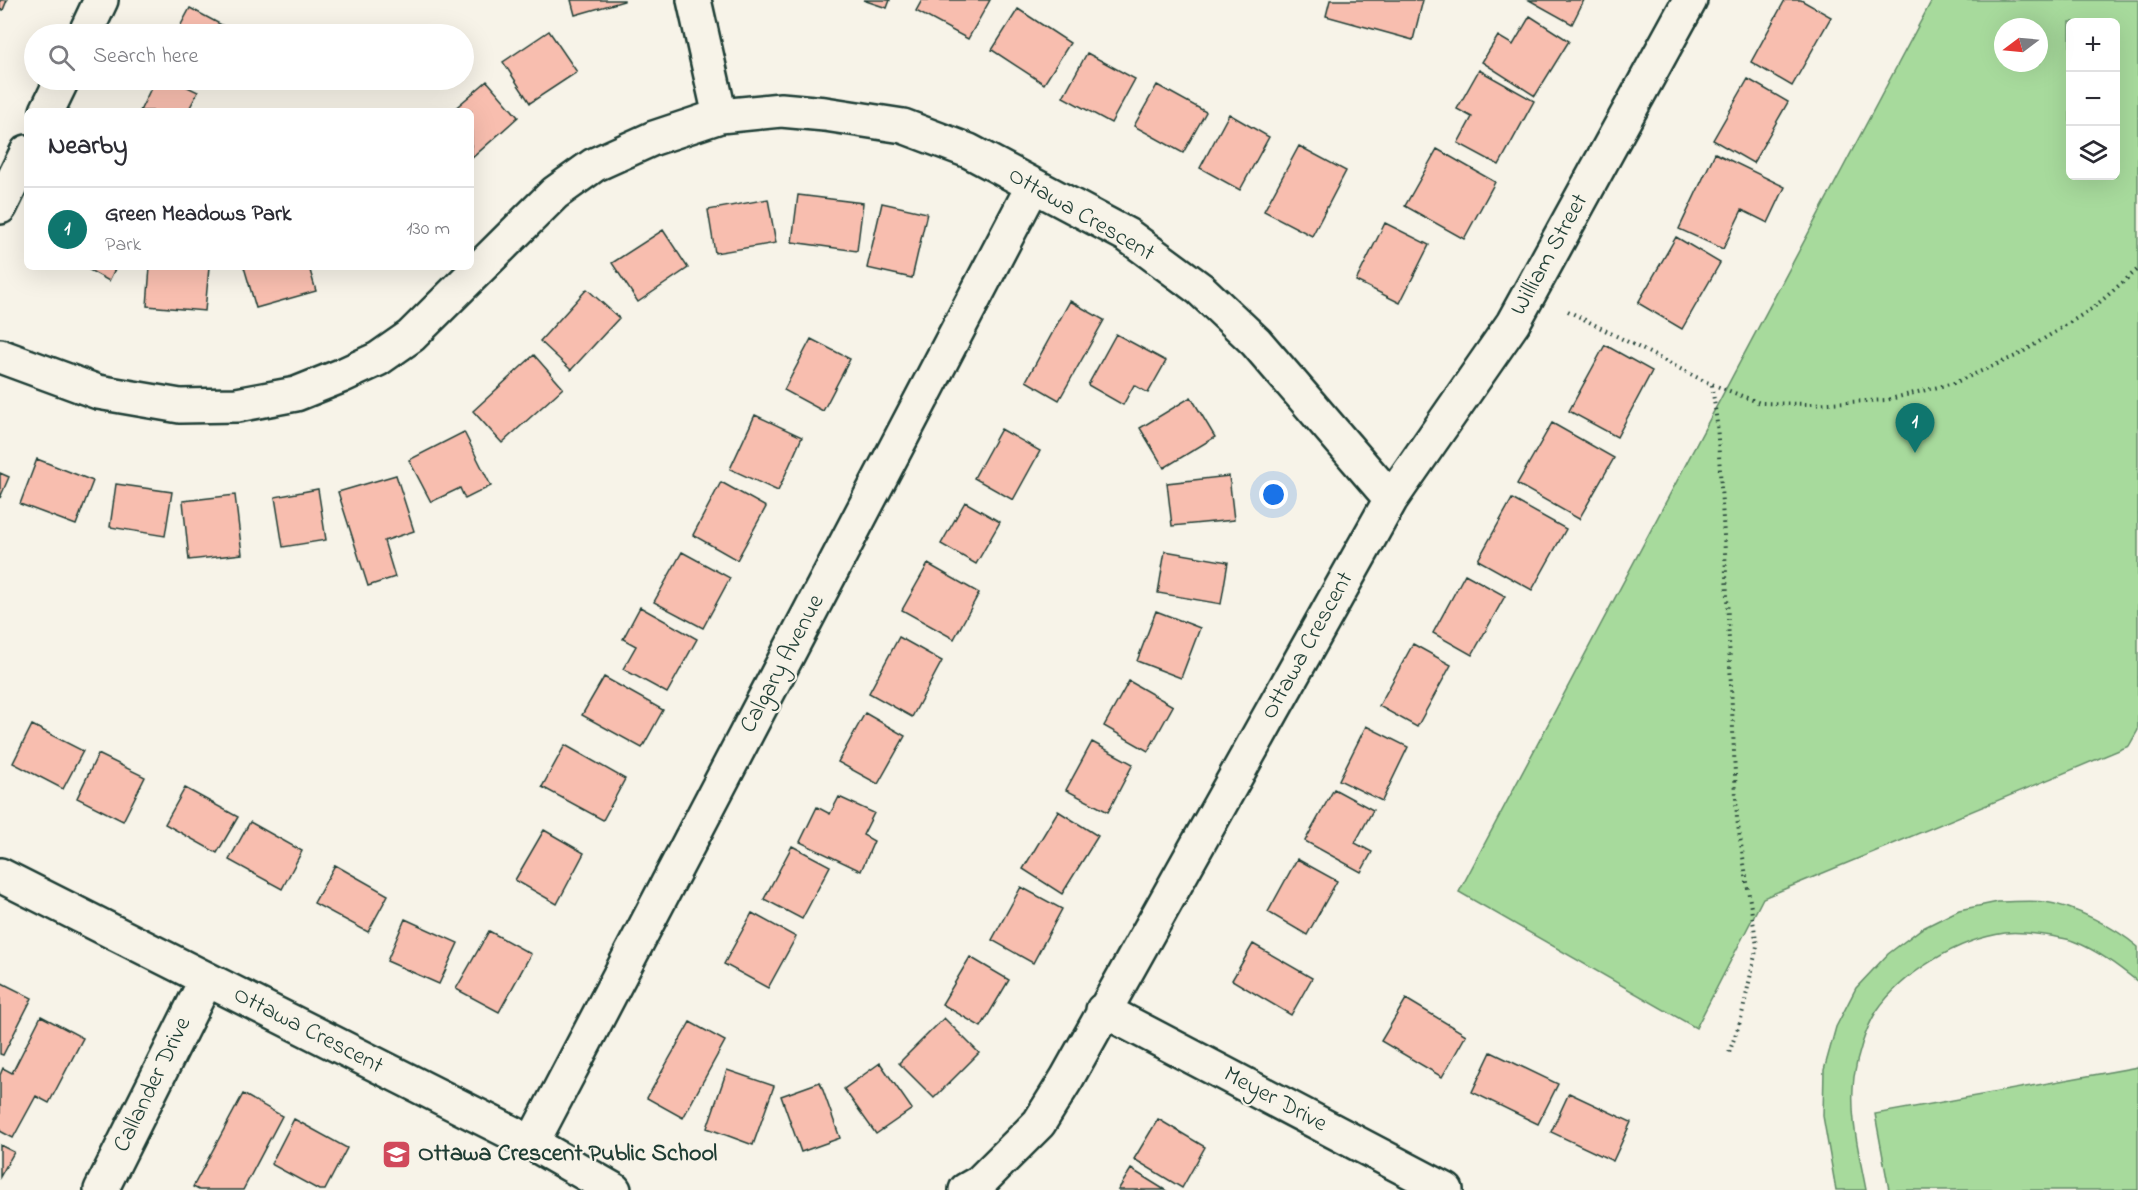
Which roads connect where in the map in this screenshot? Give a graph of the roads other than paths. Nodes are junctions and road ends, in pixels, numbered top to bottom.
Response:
1 (101, 0) edge
2 (694, 0) edge
3 (1690, 0) edge
4 (89, 24) edge
5 (58, 90) edge
6 (49, 108) edge
7 (720, 116) junction
8 (24, 158) edge
9 (1033, 186) junction
10 (0, 207) edge
11 (0, 356) edge
12 (1391, 499) junction
13 (0, 875) edge
14 (206, 980) junction
15 (1103, 1010) junction
16 (532, 1143) junction
17 (101, 1190) edge
18 (614, 1190) edge
19 (966, 1190) edge
20 (1446, 1190) edge

1 - 4 street
2 - 7 street
3 - 12 street, William Street
5 - 6 street
7 - 9 street, Ottawa Crescent
7 - 11 street, Ottawa Crescent
8 - 10 street
9 - 12 street, Ottawa Crescent
9 - 16 street, Calgary Avenue
12 - 15 street, Ottawa Crescent
13 - 14 street, Ottawa Crescent
14 - 16 street, Ottawa Crescent
14 - 17 street, Callander Drive
15 - 19 street, Ottawa Crescent
15 - 20 street, Meyer Drive
16 - 18 street, Ottawa Crescent

